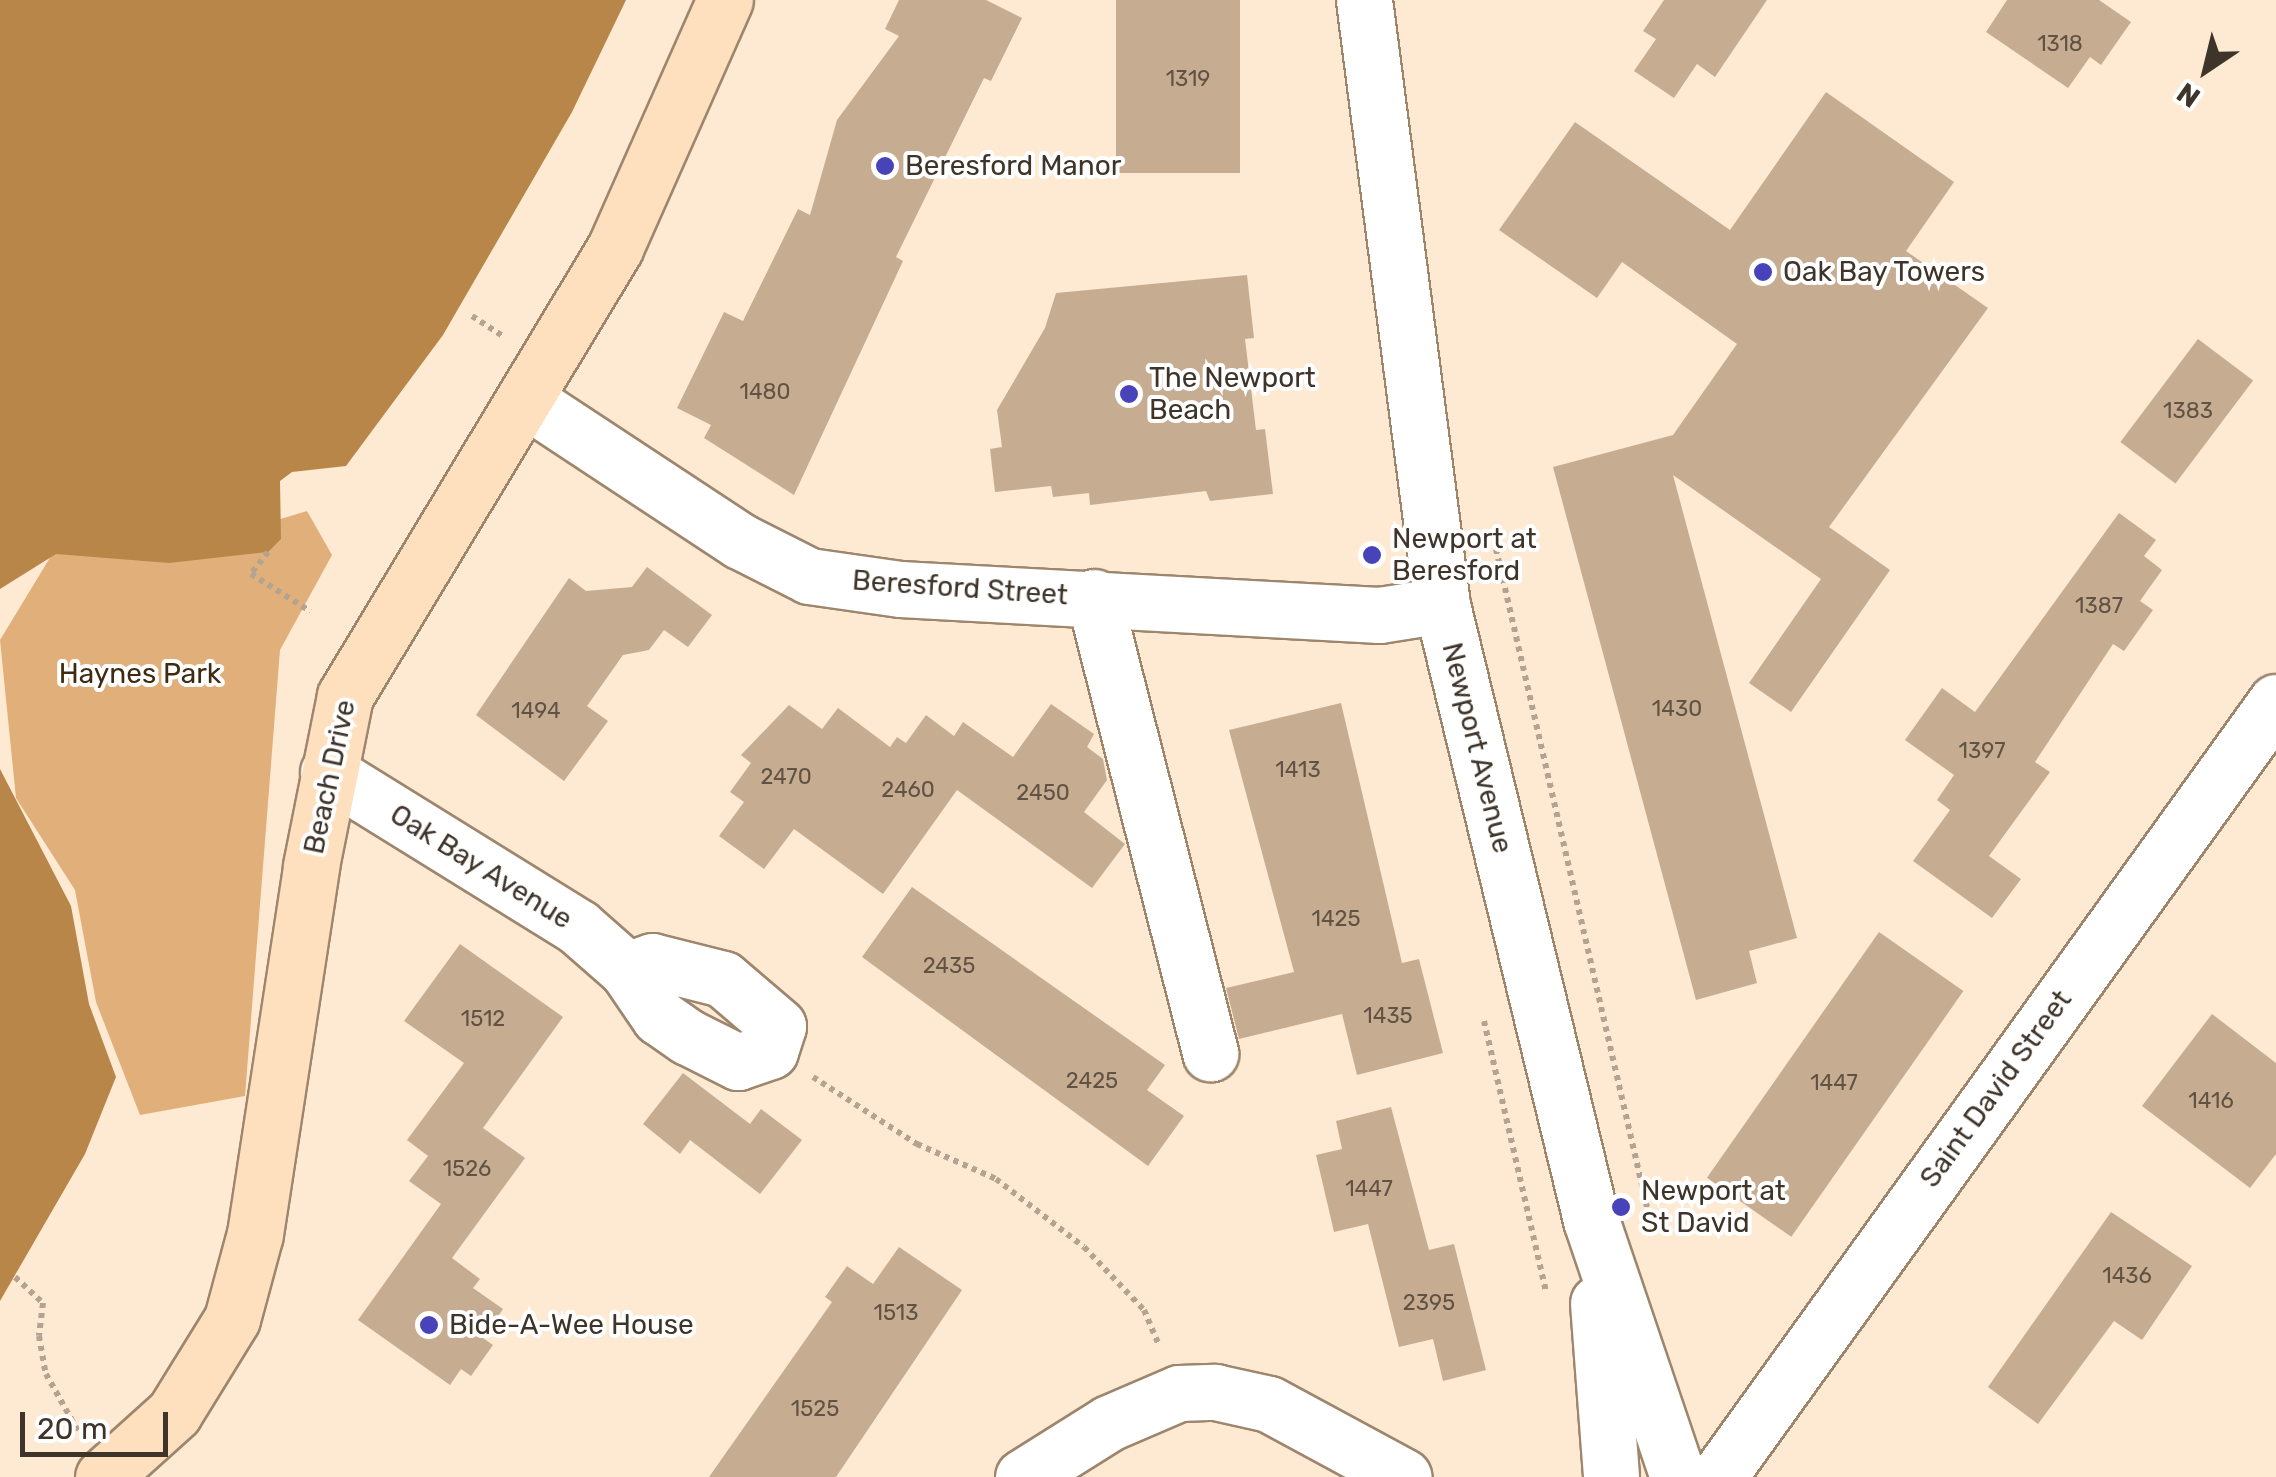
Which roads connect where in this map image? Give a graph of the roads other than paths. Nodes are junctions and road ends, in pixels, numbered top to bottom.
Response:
1 (725, 0) edge
2 (1364, 0) edge
3 (526, 400) junction
4 (1094, 597) junction
5 (1442, 606) junction
6 (2276, 702) edge
7 (328, 772) junction
8 (627, 970) dead end
9 (1210, 1053) dead end
10 (1591, 1220) junction
11 (94, 1459) edge
12 (1023, 1477) edge
13 (1404, 1477) edge
14 (1611, 1477) edge
15 (1678, 1477) edge
16 (1718, 1477) edge

1 - 3 main road, Beach Drive
2 - 5 street, Newport Avenue
3 - 4 street, Beresford Street
3 - 7 main road, Beach Drive
4 - 5 street, Beresford Street
4 - 9 street
5 - 10 street, Newport Avenue
6 - 16 street, Saint David Street
7 - 8 street, Oak Bay Avenue
7 - 11 main road, Beach Drive
10 - 14 street
10 - 15 street, Newport Avenue
12 - 13 street

